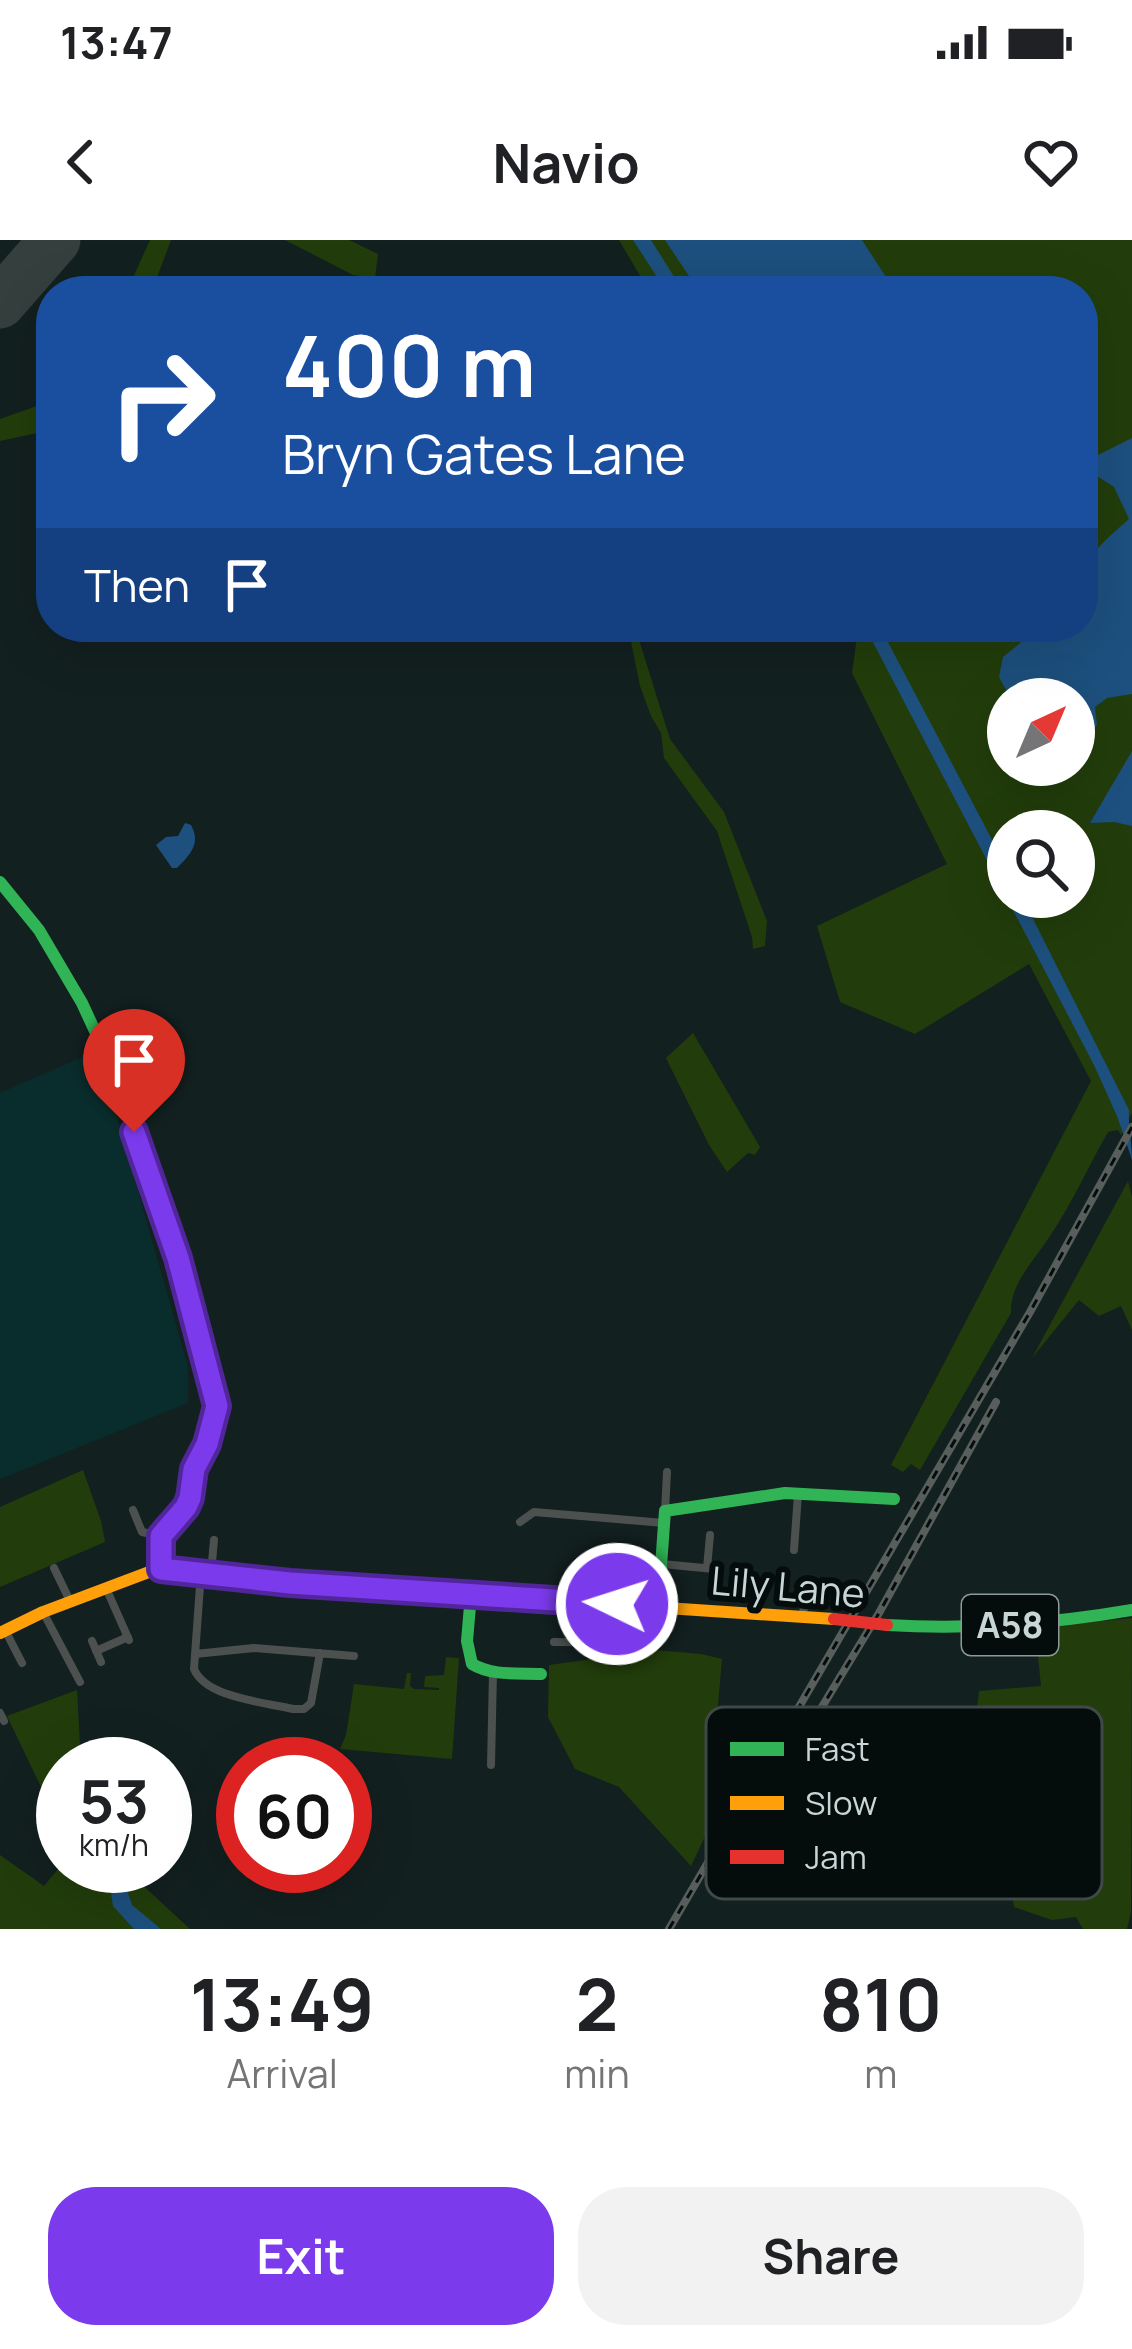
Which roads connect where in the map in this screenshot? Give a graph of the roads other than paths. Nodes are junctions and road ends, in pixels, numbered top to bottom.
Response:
1 (0, 882) edge
2 (668, 1472) dead end
3 (798, 1494) junction
4 (887, 1501) dead end
5 (133, 1510) dead end
6 (664, 1517) junction
7 (520, 1522) dead end
8 (710, 1535) dead end
9 (161, 1536) junction
10 (214, 1540) dead end
11 (794, 1550) dead end
12 (662, 1564) junction
13 (54, 1568) dead end
14 (157, 1569) junction
15 (206, 1572) junction
16 (810, 1580) dead end
17 (106, 1588) junction
18 (471, 1594) junction
19 (71, 1602) junction
20 (655, 1607) junction
21 (1132, 1610) edge
22 (44, 1612) junction
23 (802, 1617) junction
24 (3, 1631) edge
25 (554, 1642) dead end
26 (320, 1653) junction
27 (195, 1654) junction
28 (354, 1656) dead end
29 (101, 1662) dead end
30 (22, 1663) dead end
31 (493, 1672) junction
32 (541, 1674) dead end
33 (80, 1682) dead end
34 (491, 1765) dead end

1 - 9 street
2 - 6 street
3 - 4 street
3 - 6 street
3 - 11 street
5 - 9 street
6 - 7 street
6 - 12 street
8 - 12 street
9 - 14 street
10 - 15 street
12 - 20 street
13 - 19 street
14 - 15 street, Lily Lane / A58
14 - 17 street, A58
15 - 18 street, Lily Lane / A58
15 - 27 street
16 - 23 street
17 - 19 street, A58
17 - 29 street
18 - 20 street, Lily Lane / A58
18 - 31 street
19 - 22 street, A58
20 - 23 street, Lily Lane / A58
20 - 25 street
21 - 23 street, Lily Lane / A58, bridge
22 - 24 street, A58
22 - 33 street
24 - 30 street
26 - 27 street
26 - 27 street
26 - 28 street
31 - 32 street
31 - 34 street

